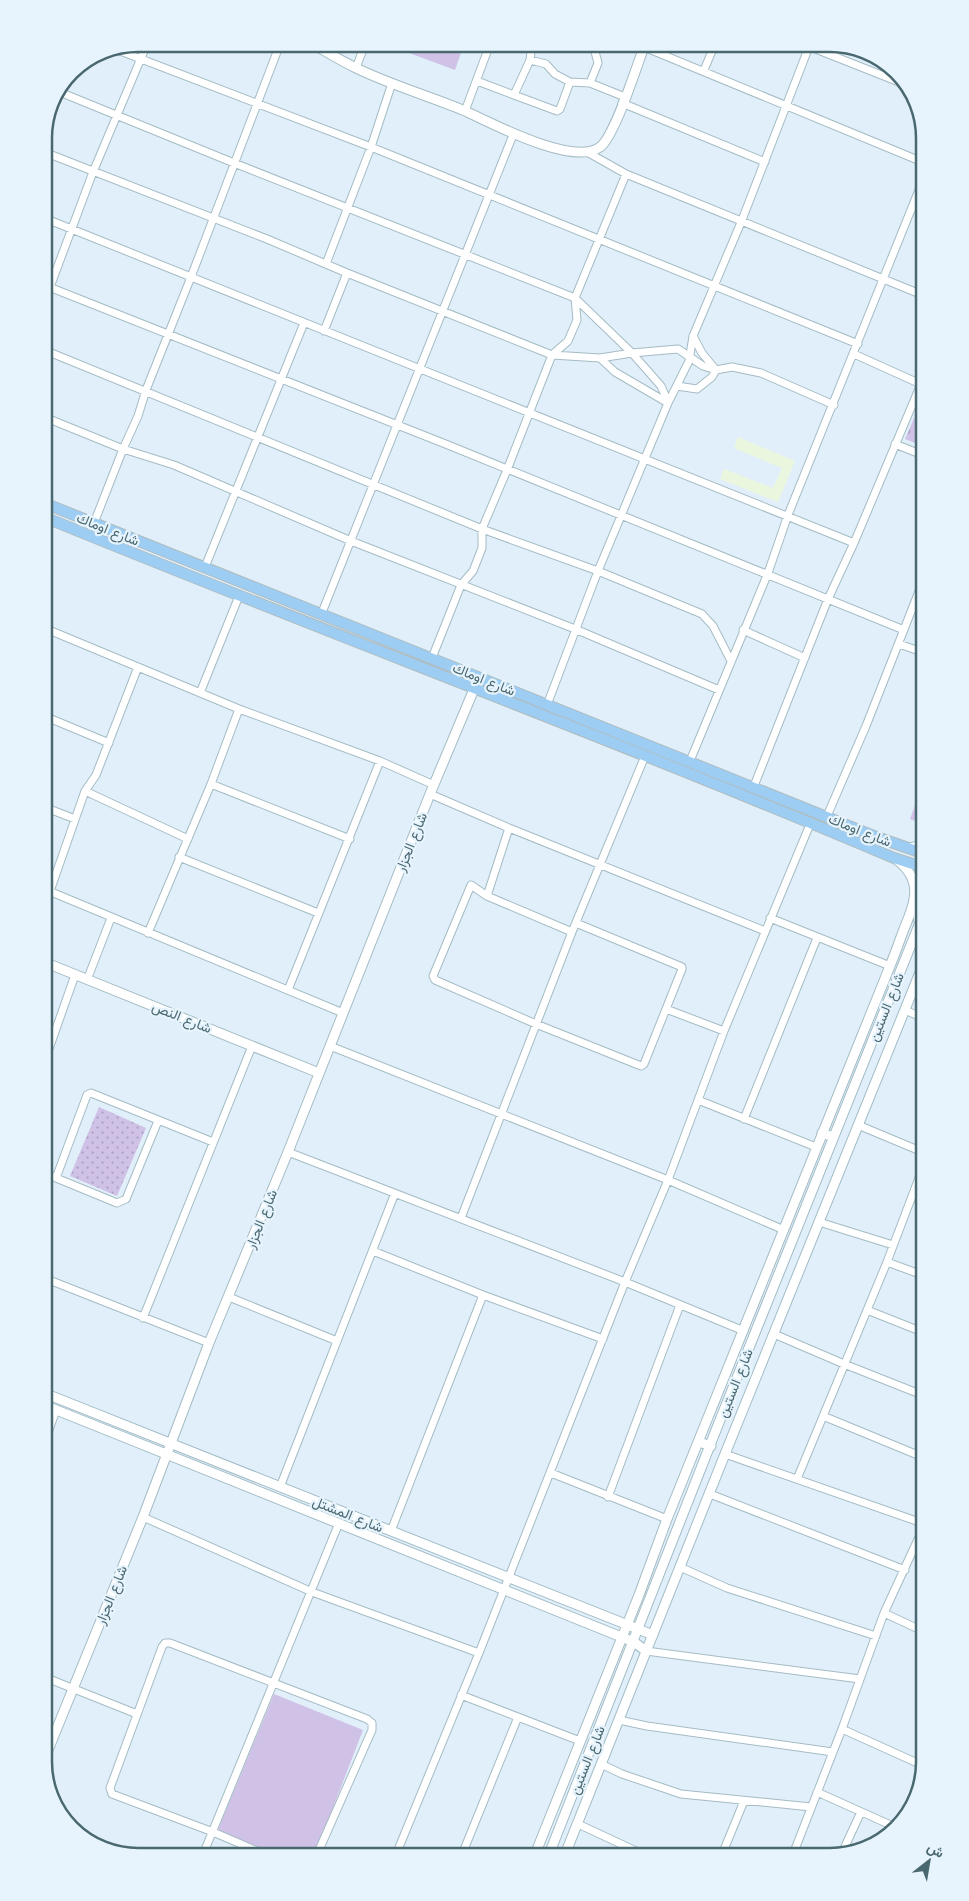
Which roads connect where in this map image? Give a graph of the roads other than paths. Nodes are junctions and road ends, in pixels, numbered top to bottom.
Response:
1 (144, 52) edge
2 (277, 52) edge
3 (328, 52) edge
4 (362, 52) edge
5 (487, 52) edge
6 (127, 53) edge
7 (531, 53) edge
8 (595, 53) edge
9 (642, 53) edge
10 (663, 53) edge
11 (711, 53) edge
12 (804, 53) edge
13 (827, 53) edge
14 (141, 60) junction
15 (530, 60) junction
16 (356, 68) junction
17 (704, 70) junction
18 (892, 79) edge
19 (477, 81) junction
20 (570, 82) junction
21 (392, 83) junction
22 (590, 83) junction
23 (65, 94) edge
24 (514, 95) junction
25 (623, 100) junction
26 (258, 102) junction
27 (786, 104) junction
28 (465, 111) junction
29 (117, 115) junction
30 (513, 135) junction
31 (371, 147) junction
32 (587, 152) junction
33 (53, 156) edge
34 (916, 159) edge
35 (765, 162) junction
36 (234, 164) junction
37 (93, 172) junction
38 (626, 174) junction
39 (488, 196) junction
40 (916, 198) edge
41 (913, 206) junction
42 (916, 207) edge
43 (348, 208) junction
44 (213, 218) junction
45 (742, 220) junction
46 (53, 222) edge
47 (71, 229) junction
48 (599, 240) junction
49 (466, 254) junction
50 (326, 264) junction
51 (53, 272) edge
52 (347, 273) junction
53 (191, 278) junction
54 (884, 279) junction
55 (714, 286) junction
56 (53, 288) edge
57 (916, 292) edge
58 (575, 298) junction
59 (443, 312) junction
60 (304, 322) junction
61 (324, 331) junction
62 (169, 334) junction
63 (693, 336) junction
64 (858, 344) junction
65 (53, 353) edge
66 (552, 354) junction
67 (632, 354) junction
68 (854, 354) junction
69 (600, 358) junction
70 (690, 358) junction
71 (419, 370) junction
72 (716, 370) junction
73 (281, 379) junction
74 (916, 382) edge
75 (677, 386) junction
76 (146, 390) junction
77 (916, 400) edge
78 (668, 402) junction
79 (834, 405) junction
80 (529, 412) junction
81 (53, 421) edge
82 (396, 425) junction
83 (257, 438) junction
84 (895, 444) junction
85 (123, 449) junction
86 (916, 452) edge
87 (646, 460) junction
88 (508, 470) junction
89 (372, 484) junction
90 (235, 493) junction
91 (53, 507) edge
92 (788, 515) junction
93 (621, 516) junction
94 (53, 521) edge
95 (94, 523) junction
96 (482, 529) junction
97 (351, 541) junction
98 (854, 543) junction
99 (205, 567) junction
100 (598, 571) junction
101 (768, 573) junction
102 (461, 585) junction
103 (239, 596) junction
104 (828, 599) junction
105 (916, 604) edge
106 (321, 615) junction
107 (575, 629) junction
108 (743, 630) junction
109 (904, 630) junction
110 (53, 632) edge
111 (899, 644) junction
112 (916, 650) edge
113 (432, 658) junction
114 (805, 658) junction
115 (731, 661) junction
116 (138, 667) junction
117 (479, 677) junction
118 (475, 688) junction
119 (719, 690) junction
120 (200, 693) junction
121 (547, 705) junction
122 (238, 709) junction
123 (53, 720) edge
124 (109, 743) junction
125 (645, 756) junction
126 (380, 761) junction
127 (690, 761) junction
128 (211, 784) junction
129 (754, 786) junction
130 (432, 790) junction
131 (85, 791) junction
132 (53, 810) edge
133 (827, 816) junction
134 (75, 818) junction
135 (811, 822) junction
136 (510, 828) junction
137 (188, 839) junction
138 (350, 839) junction
139 (916, 846) edge
140 (906, 848) junction
141 (916, 851) edge
142 (179, 857) junction
143 (894, 858) junction
144 (600, 864) junction
145 (916, 865) edge
146 (53, 879) edge
147 (53, 892) edge
148 (487, 896) junction
149 (916, 899) joint
150 (318, 913) junction
151 (111, 918) junction
152 (770, 918) junction
153 (576, 923) junction
154 (765, 931) junction
155 (572, 932) junction
156 (916, 933) edge
157 (148, 934) junction
158 (817, 938) junction
159 (52, 966) edge
160 (890, 966) junction
161 (75, 975) junction
162 (87, 980) junction
163 (916, 982) edge
164 (288, 990) junction
165 (666, 1010) junction
166 (905, 1010) junction
167 (344, 1013) junction
168 (916, 1015) edge
169 (536, 1024) junction
170 (724, 1031) junction
171 (52, 1039) edge
172 (252, 1046) junction
173 (330, 1046) junction
174 (319, 1073) junction
175 (698, 1100) junction
176 (501, 1114) junction
177 (744, 1119) junction
178 (158, 1121) junction
179 (858, 1125) junction
180 (822, 1132) junction
181 (833, 1137) junction
182 (213, 1142) junction
183 (816, 1147) junction
184 (916, 1148) edge
185 (288, 1152) junction
186 (52, 1176) edge
187 (56, 1178) junction
188 (668, 1180) junction
189 (916, 1185) edge
190 (395, 1193) junction
191 (461, 1218) junction
192 (820, 1222) junction
193 (784, 1230) junction
194 (792, 1242) junction
195 (893, 1245) junction
196 (808, 1248) junction
197 (373, 1251) junction
198 (784, 1260) junction
199 (887, 1262) junction
200 (801, 1267) junction
201 (916, 1273) edge
202 (52, 1281) edge
203 (625, 1282) junction
204 (483, 1295) junction
205 (229, 1297) junction
206 (680, 1305) junction
207 (867, 1310) junction
208 (143, 1318) junction
209 (916, 1329) edge
210 (744, 1331) junction
211 (774, 1334) junction
212 (603, 1339) junction
213 (337, 1341) junction
214 (209, 1343) junction
215 (844, 1364) junction
216 (916, 1392) edge
217 (52, 1396) edge
218 (52, 1408) edge
219 (56, 1410) junction
220 (822, 1416) junction
221 (52, 1421) edge
222 (699, 1442) junction
223 (170, 1443) junction
224 (710, 1446) junction
225 (166, 1454) junction
226 (725, 1454) junction
227 (916, 1454) edge
228 (551, 1473) junction
229 (797, 1479) junction
230 (280, 1487) junction
231 (710, 1494) junction
232 (608, 1496) junction
233 (143, 1517) junction
234 (667, 1519) junction
235 (916, 1521) edge
236 (339, 1523) junction
237 (391, 1531) junction
238 (916, 1545) edge
239 (680, 1567) junction
240 (905, 1570) junction
241 (507, 1577) junction
242 (503, 1589) junction
243 (312, 1592) junction
244 (884, 1613) junction
245 (627, 1625) junction
246 (916, 1628) edge
247 (638, 1630) junction
248 (653, 1635) junction
249 (876, 1636) junction
250 (622, 1637) junction
251 (634, 1642) junction
252 (646, 1651) junction
253 (478, 1652) junction
254 (860, 1679) junction
255 (52, 1680) edge
256 (274, 1683) junction
257 (74, 1688) junction
258 (461, 1695) junction
259 (137, 1714) junction
260 (518, 1717) junction
261 (619, 1720) junction
262 (842, 1729) junction
263 (52, 1741) edge
264 (580, 1741) junction
265 (833, 1752) junction
266 (916, 1762) edge
267 (601, 1764) junction
268 (817, 1792) junction
269 (744, 1801) junction
270 (811, 1807) junction
271 (861, 1812) junction
272 (578, 1824) junction
273 (889, 1825) edge
274 (213, 1832) junction
275 (552, 1845) junction
276 (845, 1847) edge
277 (206, 1848) edge
278 (250, 1848) edge
279 (320, 1848) edge
280 (400, 1848) edge
281 (465, 1848) edge
282 (538, 1848) edge
283 (551, 1848) edge
284 (557, 1848) edge
285 (568, 1848) edge
286 (630, 1848) edge
287 (726, 1848) edge
288 (795, 1848) edge

1 - 14 street
2 - 26 street
3 - 16 main road
4 - 16 street
5 - 19 street
6 - 14 street
7 - 15 street
8 - 22 street
9 - 25 main road
10 - 17 street
11 - 17 street
12 - 27 street
13 - 18 street
14 - 26 street
14 - 29 street
15 - 20 street
15 - 24 street
16 - 21 main road
17 - 27 street
19 - 24 street
19 - 28 street
20 - 22 street
20 - 24 street
21 - 28 main road
21 - 31 street
22 - 25 street
23 - 29 street
25 - 32 main road
25 - 35 street
26 - 31 street
26 - 36 street
27 - 34 street
27 - 35 street
28 - 30 main road
29 - 36 street
29 - 37 street
30 - 32 main road
30 - 39 street
31 - 39 street
31 - 43 street
32 - 38 street
33 - 37 street
35 - 45 street
36 - 43 street
36 - 44 street
37 - 44 street
37 - 47 street
38 - 45 street
38 - 48 street
39 - 48 street
39 - 49 street
40 - 41 street
41 - 42 street
41 - 54 street
43 - 49 street
43 - 50 street
44 - 50 street
44 - 53 street
45 - 54 street
45 - 55 street
46 - 47 street
47 - 51 street
47 - 53 street
48 - 55 street
48 - 58 street
49 - 58 street
49 - 59 street
50 - 52 street
52 - 59 street
52 - 61 street
53 - 60 street
53 - 62 street
54 - 57 street
54 - 64 street
55 - 63 street
55 - 64 street
56 - 62 street
58 - 66 street
58 - 67 street
59 - 66 street
59 - 71 street
60 - 61 street
60 - 73 street
61 - 71 street
62 - 73 street
62 - 76 street
63 - 70 street
63 - 72 street
64 - 68 street
65 - 76 street
66 - 69 street
66 - 80 street
67 - 69 street
67 - 70 street
67 - 78 street
68 - 74 street
68 - 79 street
69 - 78 street
70 - 72 street
70 - 75 street
71 - 80 street
71 - 82 street
72 - 75 street
72 - 79 street
73 - 82 street
73 - 83 street
75 - 78 street
76 - 83 street
76 - 85 street
77 - 84 street
78 - 87 street
79 - 92 street
80 - 87 street
80 - 88 street
81 - 85 street
82 - 88 street
82 - 89 street
83 - 89 street
83 - 90 street
84 - 86 street
84 - 98 street
85 - 90 street
85 - 95 street
87 - 92 street
87 - 93 street
88 - 93 street
88 - 96 street
89 - 96 street
89 - 97 street
90 - 97 street
90 - 99 street
91 - 95 main road, شارع اوماك
92 - 98 street
92 - 101 street
93 - 100 street
93 - 101 street
94 - 103 main road, شارع اوماك
95 - 99 main road, شارع اوماك
96 - 100 street
96 - 102 street
97 - 102 street
97 - 106 street
98 - 104 street
99 - 106 main road, شارع اوماك
100 - 107 street
100 - 115 street
101 - 104 street
101 - 108 street
102 - 107 street
102 - 113 street
103 - 118 main road, شارع اوماك
103 - 120 street
104 - 109 street
104 - 114 street
105 - 109 street
106 - 113 main road, شارع اوماك
107 - 119 street
107 - 121 street
108 - 114 street
108 - 115 street
109 - 111 street
110 - 116 street
111 - 112 street
111 - 133 street
113 - 117 main road, شارع اوماك
114 - 129 street
115 - 119 street
116 - 120 street
116 - 124 street
117 - 118 main road, شارع الجزار
117 - 121 main road, شارع اوماك
118 - 125 main road, شارع اوماك
118 - 130 main road, شارع الجزار
119 - 127 street
120 - 122 street
121 - 127 main road, شارع اوماك
122 - 126 street
122 - 128 street
123 - 124 street
124 - 131 street
125 - 135 main road, شارع اوماك
125 - 144 street
126 - 130 street
126 - 138 street
127 - 129 main road, شارع اوماك
128 - 137 street
128 - 138 street
129 - 133 main road, شارع اوماك
130 - 136 street
130 - 167 main road, شارع الجزار
131 - 134 street
131 - 137 street
132 - 134 street
133 - 140 main road, شارع اوماك
134 - 146 street
135 - 143 main road, شارع اوماك
135 - 152 street
136 - 144 street
136 - 148 street
137 - 142 street
138 - 150 street
139 - 140 street
140 - 141 main road, شارع اوماك
142 - 150 street
142 - 157 street
143 - 145 main road, شارع اوماك
143 - 149 main road
144 - 153 street
144 - 154 street
147 - 151 street
148 - 155 street
148 - 169 street
149 - 160 main road
150 - 164 street
151 - 157 street
151 - 162 street
152 - 154 street
152 - 158 street
153 - 155 street
153 - 165 street
154 - 170 street
155 - 169 street
156 - 181 main road, شارع الستين
157 - 164 street
158 - 160 street
158 - 177 street
159 - 161 main road, شارع النص
160 - 180 main road
161 - 162 main road, شارع النص
161 - 171 street
162 - 172 main road, شارع النص
163 - 166 main road, شارع الستين
164 - 167 street
165 - 169 street
165 - 170 street
166 - 168 street
166 - 179 main road, شارع الستين
167 - 173 main road, شارع الجزار
169 - 176 street
170 - 175 street
172 - 174 main road, شارع النص
172 - 182 street
173 - 174 main road, شارع الجزار
173 - 176 street
174 - 185 main road, شارع الجزار
175 - 177 street
175 - 188 street
176 - 188 street
176 - 191 street
177 - 183 street
178 - 182 street
178 - 187 street
178 - 187 street
179 - 184 street
179 - 192 main road, شارع الستين
180 - 181 main road
180 - 183 main road
181 - 194 main road, شارع الستين
182 - 208 street
183 - 193 main road
185 - 190 street
185 - 205 main road, شارع الجزار
186 - 187 street
188 - 193 street
188 - 203 street
189 - 195 street
190 - 191 street
190 - 197 street
191 - 203 street
192 - 195 street
192 - 196 main road, شارع الستين
193 - 210 main road
194 - 196 main road
194 - 198 main road, شارع الستين
195 - 199 street
196 - 200 main road, شارع الستين
197 - 204 street
197 - 213 street
198 - 200 main road
198 - 224 main road, شارع الستين
199 - 201 street
199 - 207 street
200 - 211 main road, شارع الستين
202 - 208 street
203 - 206 street
203 - 212 street
204 - 212 street
204 - 237 street
205 - 213 street
205 - 214 main road, شارع الجزار
206 - 210 street
206 - 232 street
207 - 209 street
207 - 215 street
208 - 214 street
210 - 222 main road
211 - 215 street
211 - 226 main road, شارع الستين
212 - 228 street
213 - 230 street
214 - 223 main road, شارع الجزار
215 - 216 street
215 - 220 street
217 - 223 main road, شارع المشتل
218 - 219 main road, شارع المشتل
219 - 221 street
219 - 225 main road, شارع المشتل
220 - 227 street
220 - 229 street
222 - 224 main road
222 - 234 main road
223 - 225 main road, شارع الجزار
223 - 230 main road, شارع المشتل
224 - 247 main road, شارع الستين
225 - 233 main road, شارع الجزار
225 - 236 main road, شارع المشتل
226 - 229 street
226 - 231 main road, شارع الستين
228 - 232 street
228 - 241 street
229 - 235 street
230 - 237 main road, شارع المشتل
231 - 239 main road, شارع الستين
231 - 240 street
232 - 234 street
233 - 243 street
233 - 257 main road, شارع الجزار
234 - 245 main road
236 - 242 main road, شارع المشتل
236 - 243 street
237 - 241 main road, شارع المشتل
238 - 240 street
239 - 248 main road, شارع الستين
239 - 249 street
240 - 244 street
241 - 242 street
241 - 245 main road, شارع المشتل
242 - 250 main road, شارع المشتل
242 - 253 street
243 - 253 street
243 - 256 street
244 - 246 street
244 - 249 street
245 - 247 main road, شارع المشتل
245 - 250 main road
247 - 248 main road, شارع المشتل
247 - 251 main road, شارع الستين
248 - 252 main road, شارع الستين
249 - 254 street
250 - 251 main road, شارع المشتل
250 - 264 main road
251 - 252 main road, شارع المشتل
251 - 275 main road, شارع الستين
252 - 254 street
252 - 261 main road, شارع الستين
253 - 258 street
254 - 262 street
255 - 257 street
256 - 259 street
256 - 274 street
256 - 279 street
257 - 259 street
257 - 263 main road, شارع الجزار
258 - 260 street
258 - 280 street
259 - 274 street
260 - 264 street
260 - 281 street
261 - 265 street
261 - 267 main road, شارع الستين
262 - 265 street
262 - 266 street
264 - 282 main road
265 - 268 street
267 - 269 street
267 - 272 main road, شارع الستين
268 - 270 street
268 - 271 street
269 - 270 street
269 - 287 street
270 - 288 street
271 - 273 street
271 - 276 street
272 - 285 main road, شارع الستين
272 - 286 street
274 - 277 street
274 - 278 street
275 - 283 main road, شارع الستين
275 - 284 main road

